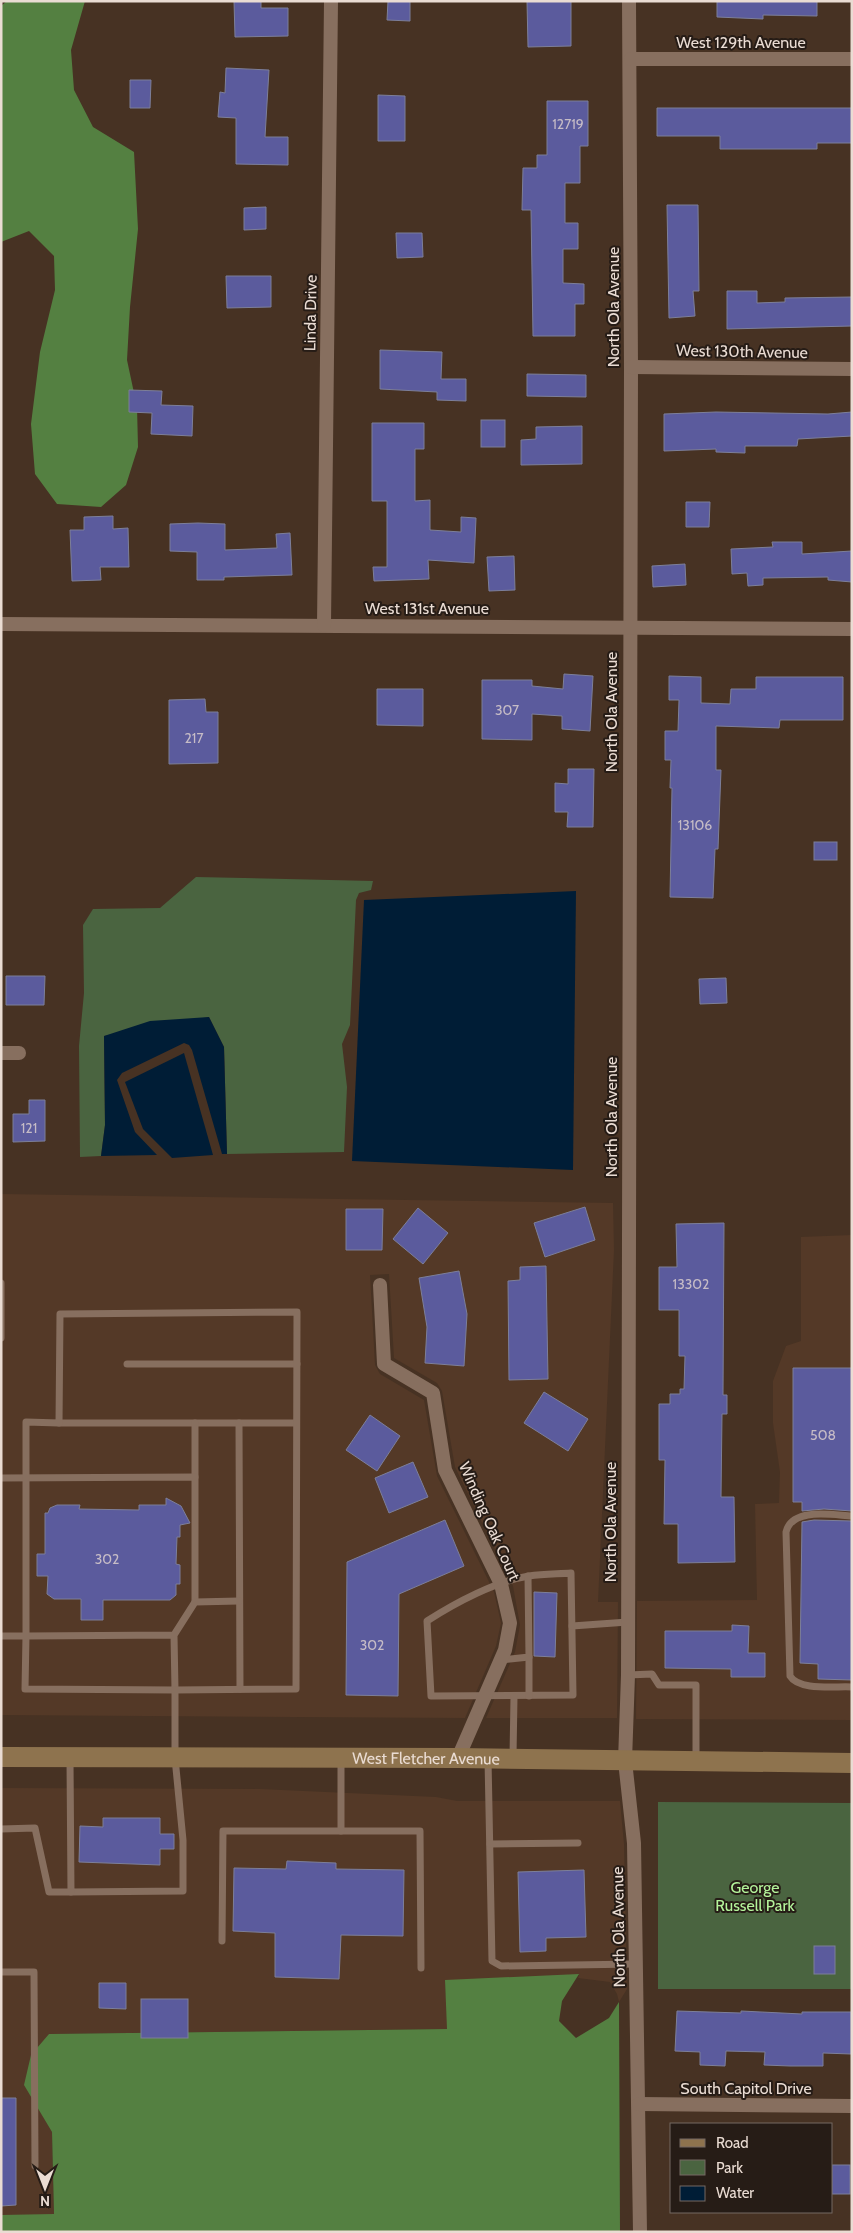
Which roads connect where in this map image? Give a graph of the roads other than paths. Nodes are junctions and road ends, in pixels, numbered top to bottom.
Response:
1 (331, 1) edge
2 (629, 1) edge
3 (852, 59) edge
4 (630, 60) junction
5 (631, 367) junction
6 (852, 369) edge
7 (1, 624) edge
8 (324, 625) junction
9 (629, 627) junction
10 (852, 629) edge
11 (1, 1053) edge
12 (19, 1053) dead end
13 (1, 1284) edge
14 (380, 1285) dead end
15 (1, 1338) edge
16 (127, 1364) dead end
17 (297, 1364) junction
18 (59, 1423) junction
19 (195, 1423) junction
20 (239, 1424) junction
21 (296, 1424) junction
22 (195, 1477) junction
23 (1, 1478) edge
24 (26, 1478) junction
25 (852, 1516) edge
26 (528, 1576) junction
27 (501, 1584) junction
28 (239, 1601) junction
29 (195, 1602) junction
30 (628, 1622) junction
31 (572, 1626) junction
32 (174, 1635) junction
33 (1, 1636) edge
34 (26, 1636) junction
35 (529, 1658) junction
36 (501, 1660) junction
37 (628, 1675) junction
38 (852, 1687) edge
39 (240, 1689) junction
40 (175, 1690) junction
41 (530, 1696) junction
42 (484, 1697) junction
43 (514, 1697) junction
44 (1, 1757) edge
45 (70, 1757) junction
46 (175, 1758) junction
47 (341, 1758) junction
48 (458, 1758) junction
49 (488, 1759) junction
50 (513, 1759) junction
51 (625, 1762) junction
52 (696, 1762) junction
53 (852, 1762) edge
54 (1, 1829) edge
55 (341, 1831) junction
56 (578, 1843) dead end
57 (490, 1844) junction
58 (71, 1892) junction
59 (222, 1941) dead end
60 (636, 1964) junction
61 (421, 1968) dead end
62 (1, 1972) edge
63 (639, 2104) junction
64 (852, 2106) edge
65 (35, 2166) dead end
66 (640, 2232) edge

1 - 8 street, Linda Drive
2 - 4 street, North Ola Avenue
3 - 4 street, West 129th Avenue
4 - 5 street, North Ola Avenue
5 - 6 street, West 130th Avenue
5 - 9 street, North Ola Avenue
7 - 8 street, West 131st Avenue
8 - 9 street, West 131st Avenue
9 - 10 street, West 131st Avenue
9 - 30 street, North Ola Avenue
11 - 12 street
13 - 15 lane
14 - 27 street, Winding Oak Court
16 - 17 lane
17 - 18 lane
17 - 21 lane
18 - 19 lane
18 - 24 lane
19 - 20 lane
19 - 22 lane
20 - 21 lane
20 - 28 lane
21 - 39 lane
22 - 24 lane
22 - 29 lane
23 - 24 lane
24 - 34 lane
25 - 38 lane
26 - 27 lane
26 - 31 lane
26 - 35 lane
27 - 36 street, Winding Oak Court
27 - 42 lane
28 - 29 lane
28 - 39 lane
29 - 32 lane
30 - 31 lane
30 - 37 street, North Ola Avenue
31 - 41 lane
32 - 34 lane
32 - 40 lane
33 - 34 lane
34 - 40 lane
35 - 36 lane
35 - 41 lane
36 - 42 street, Winding Oak Court
37 - 51 street, North Ola Avenue
37 - 52 lane
39 - 40 lane
40 - 46 lane
41 - 43 lane
42 - 43 lane
42 - 48 street, Winding Oak Court
43 - 50 lane
44 - 45 main road, West Fletcher Avenue
45 - 46 main road, West Fletcher Avenue
45 - 58 lane
46 - 47 main road, West Fletcher Avenue
46 - 58 lane
47 - 48 main road, West Fletcher Avenue
47 - 55 lane
48 - 49 main road, West Fletcher Avenue
49 - 50 main road, West Fletcher Avenue
49 - 57 lane
50 - 51 main road, West Fletcher Avenue
51 - 52 main road, West Fletcher Avenue
51 - 60 street, North Ola Avenue
52 - 53 main road, West Fletcher Avenue
54 - 58 lane
55 - 59 lane
55 - 61 lane
56 - 57 lane
57 - 60 lane
60 - 63 street, North Ola Avenue
62 - 65 lane
63 - 64 street, South Capitol Drive
63 - 66 street, North Ola Avenue

